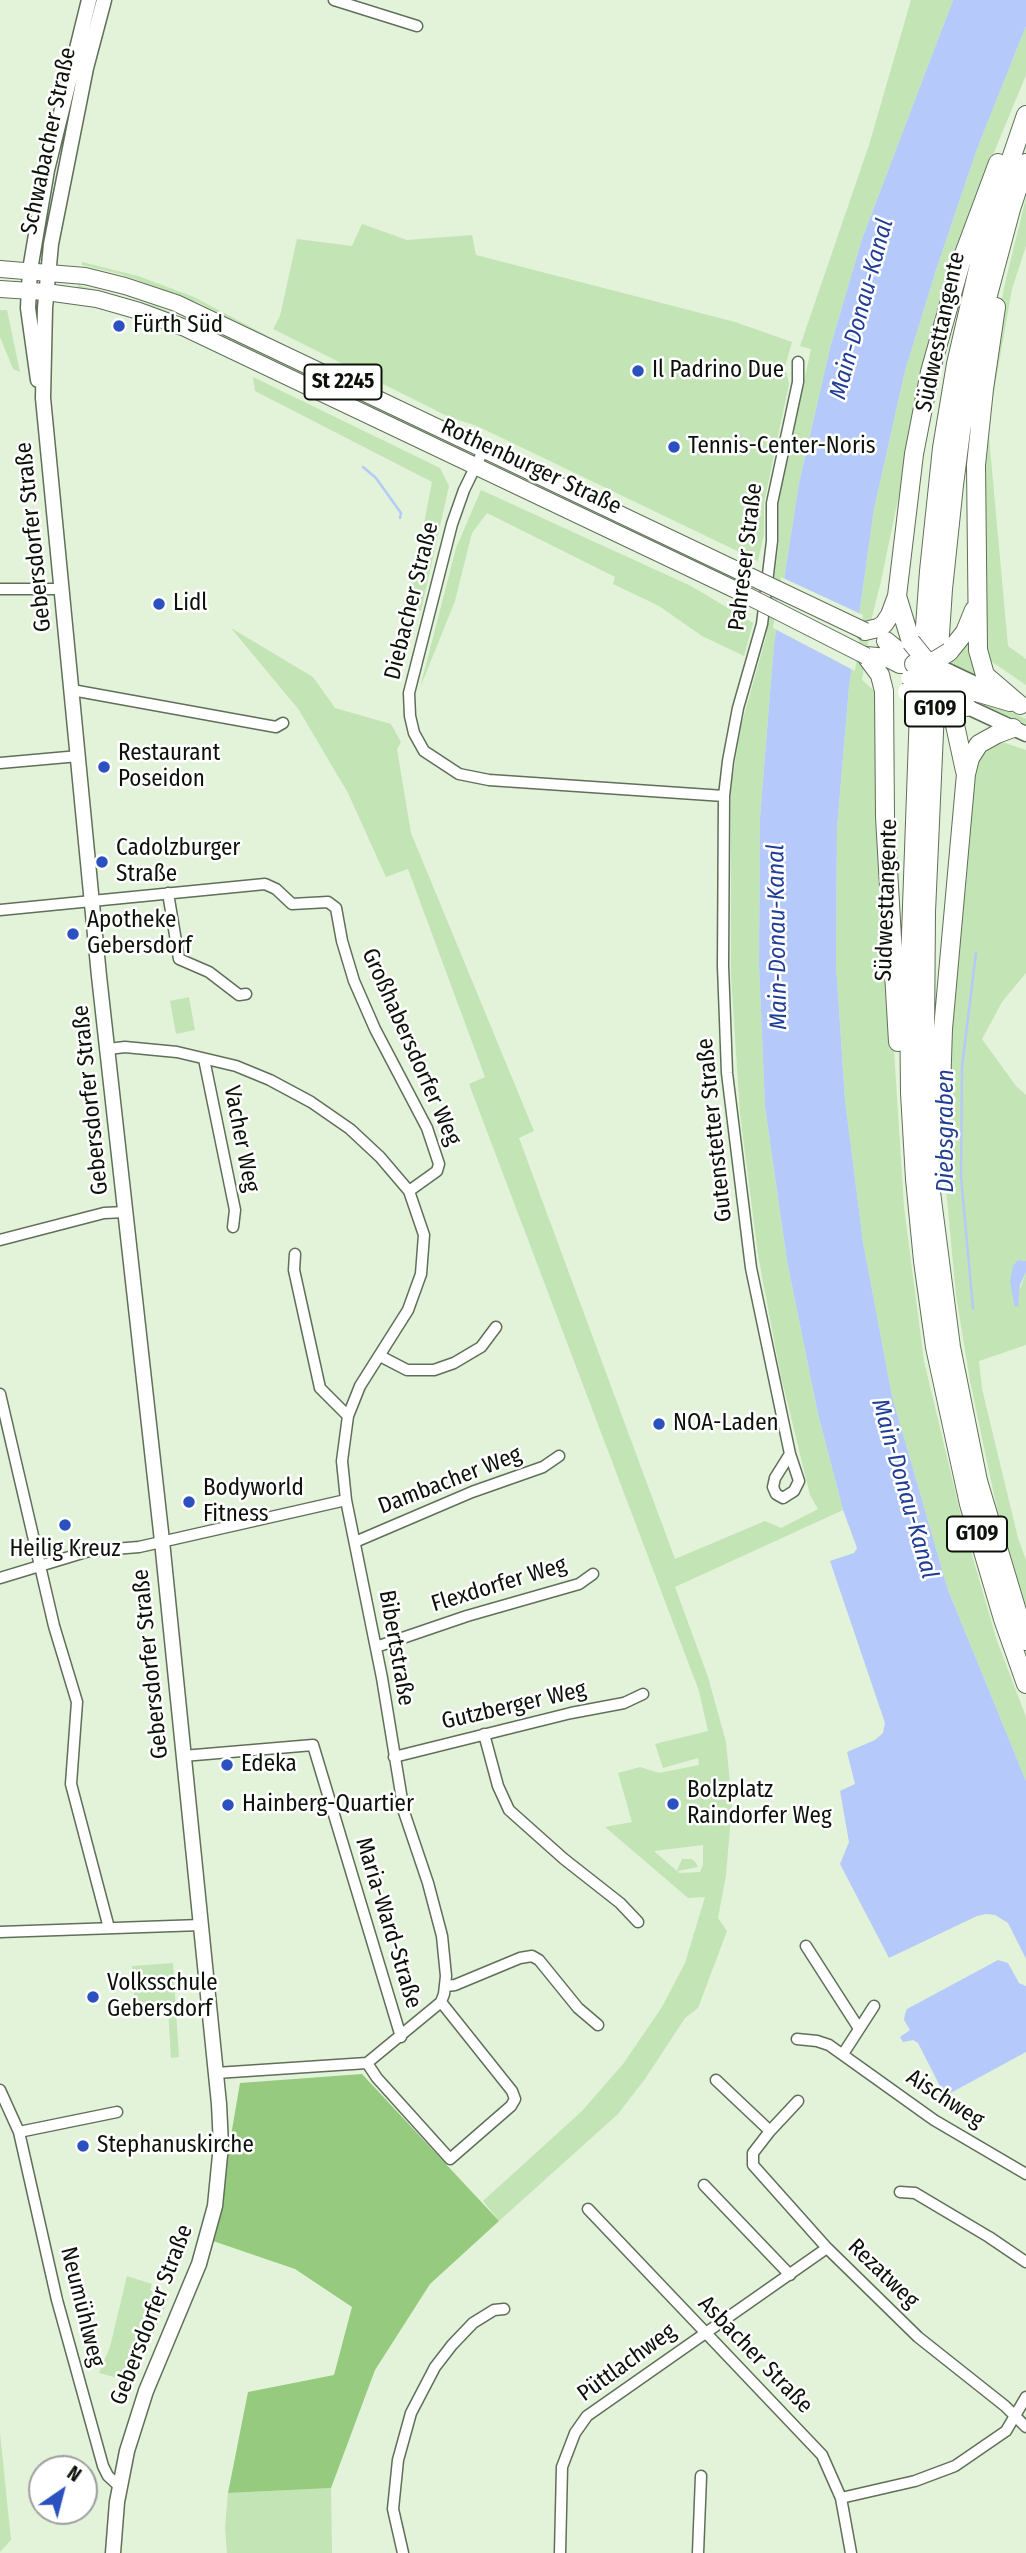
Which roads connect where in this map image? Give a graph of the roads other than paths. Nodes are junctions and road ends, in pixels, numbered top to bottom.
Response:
1 (89, 0) edge
2 (104, 0) edge
3 (334, 0) edge
4 (417, 26) dead end
5 (1026, 100) edge
6 (1026, 115) edge
7 (1026, 163) edge
8 (1011, 209) junction
9 (0, 269) edge
10 (30, 270) junction
11 (47, 271) junction
12 (0, 289) edge
13 (28, 290) junction
14 (46, 292) junction
15 (798, 362) dead end
16 (43, 398) junction
17 (484, 449) junction
18 (475, 466) junction
19 (0, 589) edge
20 (62, 589) junction
21 (897, 596) junction
22 (976, 604) junction
23 (868, 631) junction
24 (886, 641) joint
25 (866, 656) junction
26 (927, 676) junction
27 (72, 690) junction
28 (1023, 706) edge
29 (967, 707) joint
30 (283, 723) dead end
31 (1020, 731) edge
32 (885, 734) junction
33 (79, 756) junction
34 (0, 763) edge
35 (965, 774) junction
36 (724, 796) junction
37 (167, 893) junction
38 (92, 901) junction
39 (0, 910) edge
40 (246, 994) dead end
41 (108, 1049) junction
42 (204, 1059) junction
43 (910, 1093) junction
44 (409, 1191) junction
45 (126, 1212) junction
46 (934, 1215) junction
47 (233, 1227) dead end
48 (0, 1240) edge
49 (295, 1254) dead end
50 (496, 1326) dead end
51 (380, 1356) junction
52 (0, 1394) edge
53 (348, 1416) junction
54 (790, 1454) dead end
55 (559, 1456) dead end
56 (346, 1500) junction
57 (162, 1541) junction
58 (355, 1542) junction
59 (40, 1564) junction
60 (593, 1574) dead end
61 (0, 1578) edge
62 (1026, 1641) edge
63 (376, 1647) junction
64 (1026, 1684) edge
65 (643, 1694) dead end
66 (484, 1734) junction
67 (183, 1756) junction
68 (394, 1757) junction
69 (638, 1922) dead end
70 (201, 1925) junction
71 (109, 1928) junction
72 (0, 1932) edge
73 (806, 1946) dead end
74 (446, 1986) junction
75 (441, 2002) junction
76 (873, 2006) dead end
77 (597, 2025) dead end
78 (858, 2027) junction
79 (401, 2037) junction
80 (797, 2039) dead end
81 (844, 2054) junction
82 (367, 2063) junction
83 (216, 2073) junction
84 (716, 2080) dead end
85 (0, 2090) edge
86 (798, 2101) dead end
87 (117, 2112) dead end
88 (770, 2131) junction
89 (19, 2132) junction
90 (1026, 2174) edge
91 (704, 2185) dead end
92 (900, 2192) dead end
93 (588, 2209) dead end
94 (827, 2248) junction
95 (1026, 2262) edge
96 (790, 2275) junction
97 (504, 2309) dead end
98 (704, 2333) junction
99 (1026, 2397) edge
100 (1015, 2415) junction
101 (1026, 2427) edge
102 (701, 2476) dead end
103 (119, 2486) junction
104 (841, 2498) junction
105 (113, 2553) edge
106 (404, 2553) edge
107 (560, 2553) edge
108 (698, 2553) edge
109 (851, 2553) edge

1 - 10 main road, Schwabacher Straße
2 - 11 main road, Schwabacher Straße
3 - 4 street
5 - 21 highway
6 - 43 highway, Südwesttangente / G109
7 - 8 highway, Südwesttangente / G109
8 - 22 highway
8 - 46 highway, Südwesttangente / G109
9 - 10 main road, Rothenburger Straße / St 2245
10 - 11 main road, Rothenburger Straße / St 2245
10 - 13 main road, Schwabacher Straße
11 - 14 main road, Schwabacher Straße
11 - 17 main road, Rothenburger Straße / St 2245
12 - 13 main road, Rothenburger Straße / St 2245
13 - 14 main road, Rothenburger Straße / St 2245
13 - 16 main road, Gebersdorfer Straße
14 - 16 main road, Gebersdorfer Straße
14 - 18 main road, Rothenburger Straße / St 2245
15 - 36 street, Pahreser Straße
16 - 20 main road, Gebersdorfer Straße
17 - 18 street, Diebacher Straße
17 - 23 main road, Rothenburger Straße / St 2245, bridge
18 - 25 main road, Rothenburger Straße / St 2245, bridge
18 - 36 street, Diebacher Straße
19 - 20 street
20 - 27 main road, Gebersdorfer Straße
21 - 23 highway
21 - 26 highway
22 - 26 highway, bridge
22 - 28 highway
23 - 24 main road, Rothenburger Straße / St 2245
24 - 26 highway
25 - 26 highway
25 - 32 highway
26 - 28 highway
26 - 29 highway
26 - 32 highway
26 - 35 highway
27 - 30 street
27 - 33 main road, Gebersdorfer Straße
29 - 31 main road
31 - 35 highway
32 - 43 highway
33 - 34 street
33 - 38 main road, Gebersdorfer Straße
35 - 46 highway
36 - 54 street, Gutenstetter Straße
37 - 38 street, Großhabersdorfer Weg
37 - 40 street
37 - 44 street, Großhabersdorfer Weg
38 - 39 street
38 - 41 main road, Gebersdorfer Straße
41 - 42 street
41 - 45 main road, Gebersdorfer Straße
42 - 44 street
42 - 47 street, Vacher Weg
43 - 64 highway, Südwesttangente / G109
44 - 51 street, Bibertstraße
45 - 48 street
45 - 57 main road, Gebersdorfer Straße
46 - 62 highway, Südwesttangente / G109
49 - 53 street
50 - 51 street
51 - 53 street, Bibertstraße
52 - 59 street
53 - 56 street, Bibertstraße
55 - 58 street, Dambacher Weg
56 - 57 street
56 - 58 street, Bibertstraße
57 - 59 street
57 - 67 main road, Gebersdorfer Straße
58 - 63 street, Bibertstraße
59 - 61 street
59 - 71 street
60 - 63 street, Flexdorfer Weg
63 - 68 street, Bibertstraße
65 - 66 street, Gutzberger Weg
66 - 68 street, Gutzberger Weg
66 - 69 street
67 - 70 main road, Gebersdorfer Straße
67 - 79 street, Maria-Ward-Straße
68 - 74 street, Bibertstraße
70 - 71 street
70 - 83 main road, Gebersdorfer Straße
71 - 72 street
73 - 78 street
74 - 75 street, Bibertstraße
74 - 77 street
75 - 79 street
75 - 82 street
76 - 78 street
78 - 81 street
79 - 82 street
80 - 81 street, Aischweg
81 - 90 street, Aischweg
82 - 83 street
83 - 103 main road, Gebersdorfer Straße
84 - 88 street
85 - 89 street, Neumühlweg
86 - 88 street, Rezatweg
87 - 89 street
88 - 94 street, Rezatweg
89 - 103 street, Neumühlweg
91 - 96 street
92 - 95 street
93 - 98 street, Asbacher Straße
94 - 96 street, Püttlachweg
94 - 100 street, Rezatweg
96 - 98 street, Püttlachweg
97 - 106 street
98 - 104 street, Asbacher Straße
98 - 107 street, Püttlachweg
99 - 100 street
100 - 101 street, Rezatweg
100 - 104 street
102 - 108 street
103 - 105 main road, Gebersdorfer Straße
104 - 109 street, Asbacher Straße

